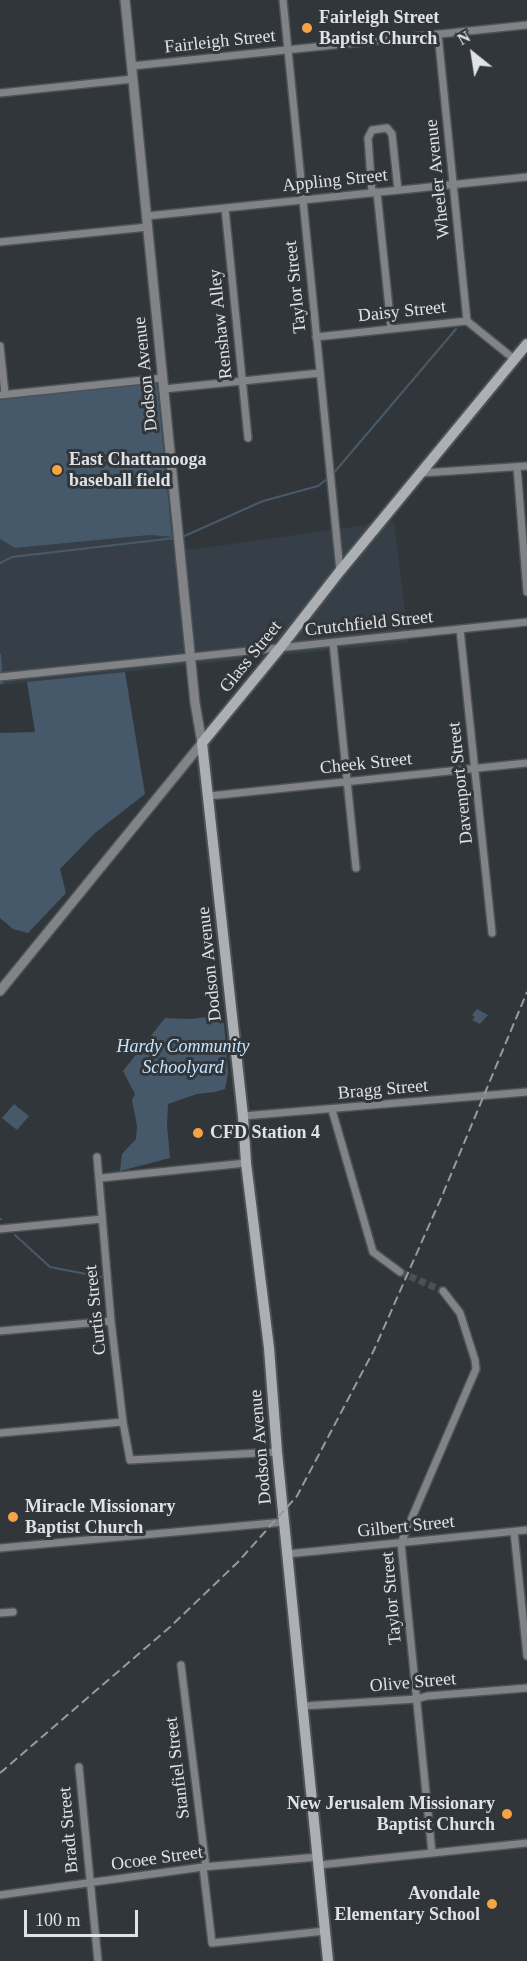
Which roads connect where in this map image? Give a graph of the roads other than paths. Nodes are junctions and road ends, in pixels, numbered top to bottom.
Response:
1 (125, 0) edge
2 (283, 0) edge
3 (527, 25) edge
4 (438, 34) junction
5 (288, 50) junction
6 (132, 66) junction
7 (133, 79) junction
8 (0, 93) edge
9 (527, 177) edge
10 (453, 184) junction
11 (398, 190) junction
12 (375, 192) junction
13 (303, 200) junction
14 (225, 208) junction
15 (147, 216) junction
16 (148, 227) junction
17 (0, 242) edge
18 (467, 321) junction
19 (391, 327) junction
20 (316, 337) junction
21 (527, 344) edge
22 (0, 346) edge
23 (514, 359) junction
24 (320, 373) junction
25 (163, 378) junction
26 (242, 381) junction
27 (164, 389) junction
28 (2, 395) edge
29 (248, 438) dead end
30 (527, 466) edge
31 (517, 467) junction
32 (422, 472) junction
33 (340, 571) junction
34 (527, 592) edge
35 (527, 622) edge
36 (460, 629) junction
37 (333, 643) junction
38 (280, 648) junction
39 (191, 657) junction
40 (3, 677) edge
41 (202, 743) junction
42 (527, 763) edge
43 (474, 768) junction
44 (347, 781) junction
45 (208, 796) junction
46 (356, 868) dead end
47 (492, 933) dead end
48 (0, 991) edge
49 (527, 1092) edge
50 (332, 1110) junction
51 (243, 1116) junction
52 (98, 1157) dead end
53 (246, 1163) junction
54 (100, 1178) junction
55 (102, 1219) junction
56 (0, 1229) edge
57 (400, 1272) tunnel mouth
58 (443, 1291) tunnel mouth
59 (111, 1321) junction
60 (0, 1331) edge
61 (123, 1422) junction
62 (0, 1433) edge
63 (277, 1452) junction
64 (284, 1522) junction
65 (527, 1530) edge
66 (514, 1532) junction
67 (401, 1543) junction
68 (0, 1548) edge
69 (287, 1554) junction
70 (13, 1612) dead end
71 (0, 1613) edge
72 (527, 1656) edge
73 (181, 1665) dead end
74 (527, 1688) edge
75 (417, 1700) junction
76 (303, 1706) junction
77 (78, 1767) dead end
78 (527, 1843) edge
79 (432, 1853) junction
80 (319, 1861) junction
81 (205, 1867) junction
82 (89, 1883) junction
83 (0, 1895) edge
84 (326, 1931) junction
85 (98, 1961) edge
86 (328, 1961) edge

1 - 6 street, Dodson Avenue
2 - 5 street, Taylor Street
3 - 4 street, Fairleigh Street
4 - 5 street, Fairleigh Street
4 - 10 street, Wheeler Avenue
5 - 6 street, Fairleigh Street
5 - 13 street, Taylor Street
6 - 7 street, Dodson Avenue
7 - 8 street
7 - 15 street, Dodson Avenue
9 - 10 street, Appling Street
10 - 11 street, Appling Street
10 - 18 street, Wheeler Avenue
11 - 12 street, Appling Street
11 - 12 street
12 - 13 street, Appling Street
12 - 19 street
13 - 14 street, Appling Street
13 - 20 street, Taylor Street
14 - 15 street, Appling Street
14 - 26 street, Renshaw Alley
15 - 16 street, Dodson Avenue
16 - 17 street
16 - 25 street, Dodson Avenue
18 - 19 street, Daisy Street
18 - 23 street, Daisy Street
19 - 20 street, Daisy Street
20 - 24 street, Taylor Street
21 - 23 main road, Glass Street
22 - 28 street
23 - 32 main road, Glass Street
24 - 26 street
24 - 33 street, Taylor Street
25 - 27 street, Dodson Avenue
25 - 28 street
26 - 27 street
26 - 29 street, Renshaw Alley
27 - 39 street, Dodson Avenue
30 - 31 street
31 - 32 street
31 - 34 street
32 - 33 main road, Glass Street
33 - 38 main road, Glass Street
35 - 36 street, Crutchfield Street
36 - 37 street, Crutchfield Street
36 - 43 street, Davenport Street
37 - 38 street, Crutchfield Street
37 - 44 street
38 - 39 street, Crutchfield Street
38 - 41 main road, Glass Street
39 - 40 street, Crutchfield Street
39 - 41 street, Dodson Avenue
41 - 45 main road, Dodson Avenue
41 - 48 street, Glass Street
42 - 43 street, Cheek Street
43 - 44 street, Cheek Street
43 - 47 street, Davenport Street
44 - 45 street, Cheek Street
44 - 46 street
45 - 51 main road, Dodson Avenue
49 - 50 street, Bragg Street
50 - 51 street, Bragg Street
50 - 57 street
51 - 53 main road, Dodson Avenue
52 - 54 street, Curtis Street
53 - 54 street
53 - 63 main road, Dodson Avenue
54 - 55 street, Curtis Street
55 - 56 street
55 - 59 street, Curtis Street
58 - 67 street, Taylor Street
59 - 60 street
59 - 61 street, Curtis Street
61 - 62 street
61 - 63 street, Curtis Street
63 - 64 main road, Dodson Avenue
64 - 68 street
64 - 69 main road, Dodson Avenue
65 - 66 street, Gilbert Street
66 - 67 street, Gilbert Street
66 - 72 street
67 - 69 street, Gilbert Street
67 - 75 street, Taylor Street
69 - 76 main road, Dodson Avenue
70 - 71 street
73 - 81 street, Stanfiel Street
74 - 75 street, Olive Street
75 - 76 street, Olive Street
75 - 79 street, Taylor Street
76 - 80 main road, Dodson Avenue
77 - 82 street, Bradt Street
78 - 79 street, Ocoee Street
79 - 80 street, Ocoee Street
80 - 81 street, Ocoee Street
80 - 84 main road, Dodson Avenue
81 - 82 street, Ocoee Street
81 - 84 street, Stanfiel Street
82 - 83 street, Ocoee Street
82 - 85 street, Bradt Street
84 - 86 main road, Dodson Avenue

